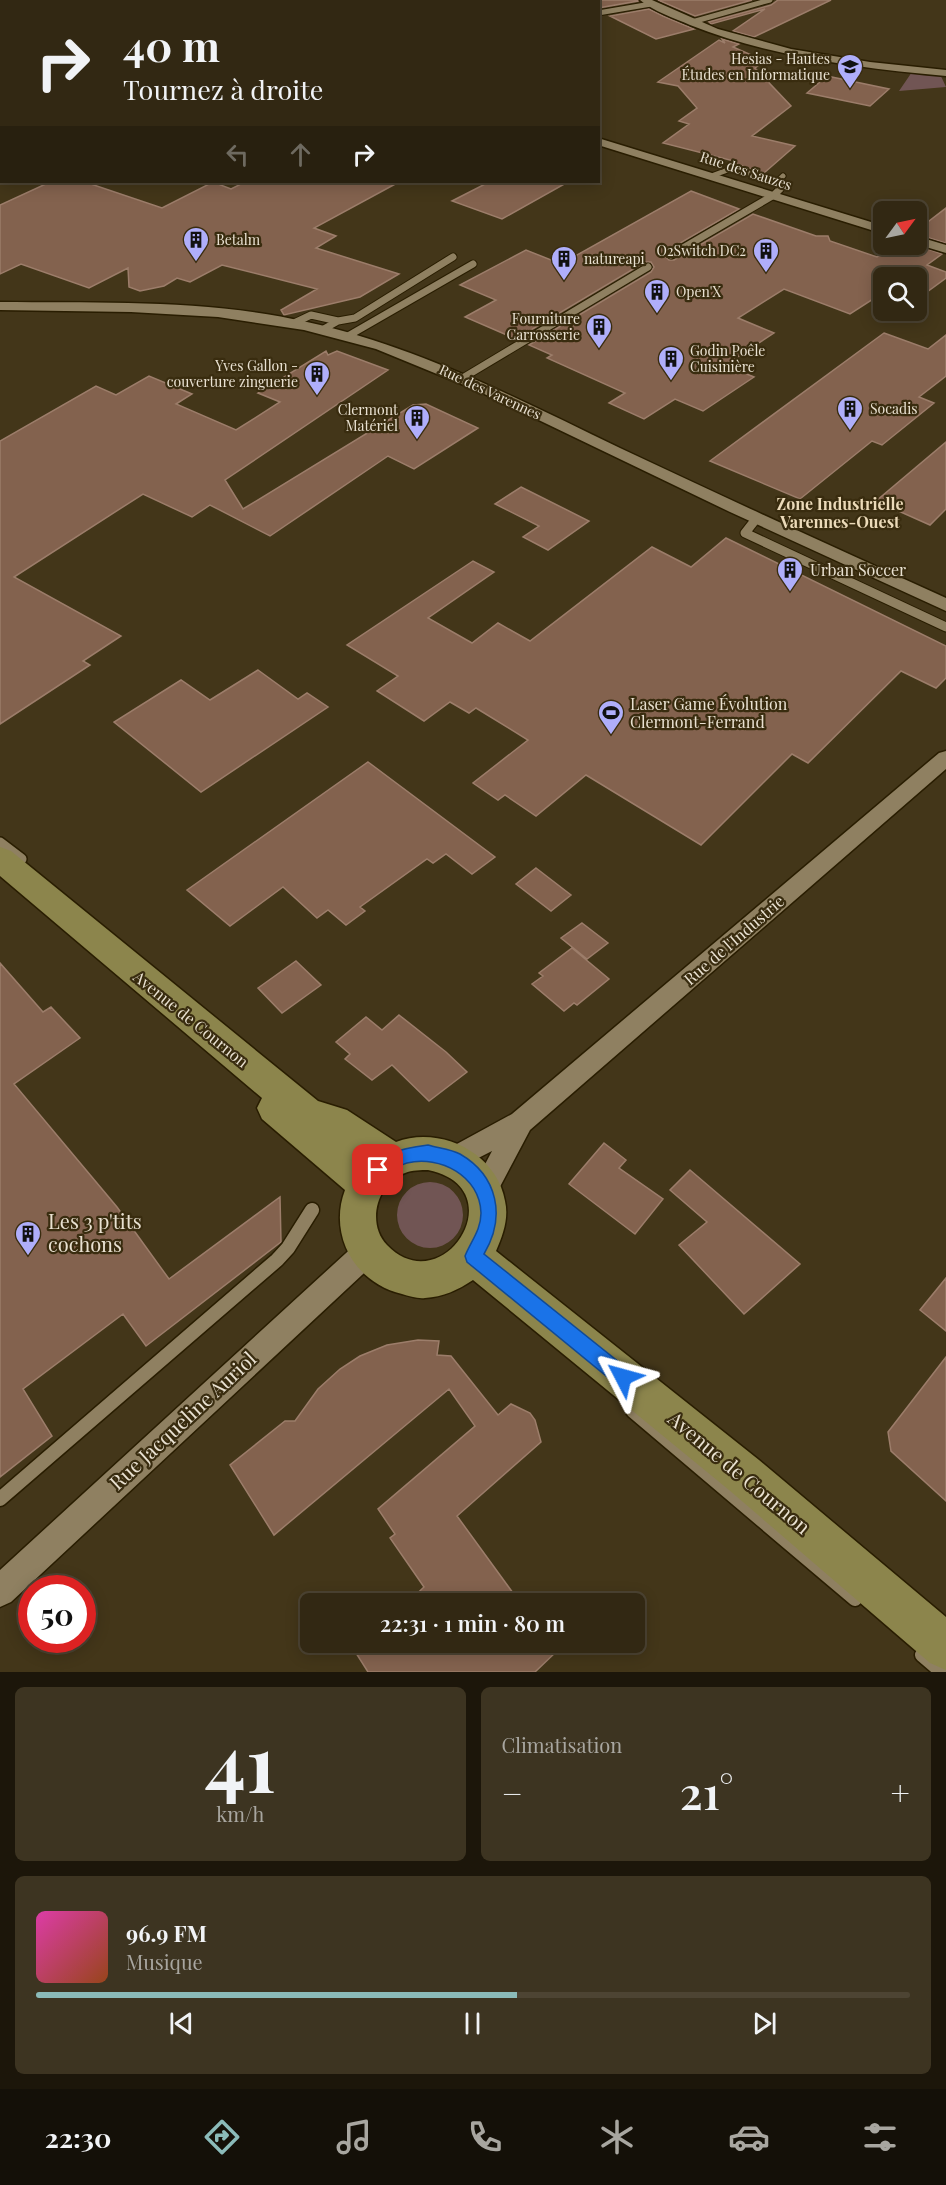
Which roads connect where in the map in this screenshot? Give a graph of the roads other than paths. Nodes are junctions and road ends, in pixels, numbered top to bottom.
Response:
1 (770, 0) edge
2 (648, 2) edge
3 (600, 13) edge
4 (692, 22) junction
5 (946, 73) edge
6 (600, 142) edge
7 (714, 175) junction
8 (783, 176) dead end
9 (777, 182) junction
10 (774, 195) junction
11 (873, 226) edge
12 (927, 243) edge
13 (946, 249) edge
14 (671, 255) dead end
15 (453, 257) dead end
16 (473, 264) dead end
17 (648, 267) dead end
18 (0, 306) edge
19 (338, 321) junction
20 (292, 324) junction
21 (322, 330) junction
22 (348, 336) junction
23 (461, 379) junction
24 (756, 519) junction
25 (946, 605) edge
26 (946, 618) edge
27 (934, 621) junction
28 (946, 627) edge
29 (946, 758) edge
30 (0, 843) edge
31 (0, 859) edge
32 (16, 872) edge
33 (273, 1069) dead end
34 (334, 1121) junction
35 (521, 1122) junction
36 (453, 1159) junction
37 (393, 1160) junction
38 (366, 1184) junction
39 (484, 1191) junction
40 (312, 1210) dead end
41 (367, 1251) junction
42 (473, 1256) junction
43 (625, 1404) dead end
44 (0, 1499) edge
45 (0, 1591) edge
46 (866, 1608) dead end
47 (928, 1646) edge
48 (942, 1672) edge

1 - 4 lane
2 - 3 lane
2 - 4 street
4 - 5 street
6 - 7 street, Rue des Sauzes
7 - 9 lane
7 - 10 street, Rue des Sauzes
8 - 9 lane
9 - 10 lane
10 - 11 street, Rue des Sauzes
10 - 14 lane
12 - 13 street
15 - 19 lane
16 - 22 lane
17 - 23 lane
18 - 20 street, Rue des Varennes
19 - 20 lane
19 - 21 lane
20 - 21 street, Rue des Varennes
21 - 22 street, Rue des Varennes
22 - 23 street, Rue des Varennes
23 - 24 street, Rue des Varennes
24 - 25 street, Rue des Varennes
24 - 27 lane
26 - 27 lane
27 - 28 lane
29 - 35 street, Rue de l'Industrie
30 - 32 lane
31 - 34 main road, Avenue de Cournon
32 - 38 main road, Avenue de Cournon
33 - 34 lane
34 - 37 main road, Avenue de Cournon
35 - 36 street, Rue de l'Industrie
35 - 39 street, Rue de l'Industrie
36 - 37 main road
36 - 39 main road
37 - 38 main road
38 - 41 main road
39 - 42 main road
40 - 44 lane
41 - 42 main road
41 - 45 street, Rue Jacqueline Auriol
42 - 47 main road, Avenue de Cournon
43 - 46 lane
47 - 48 lane

